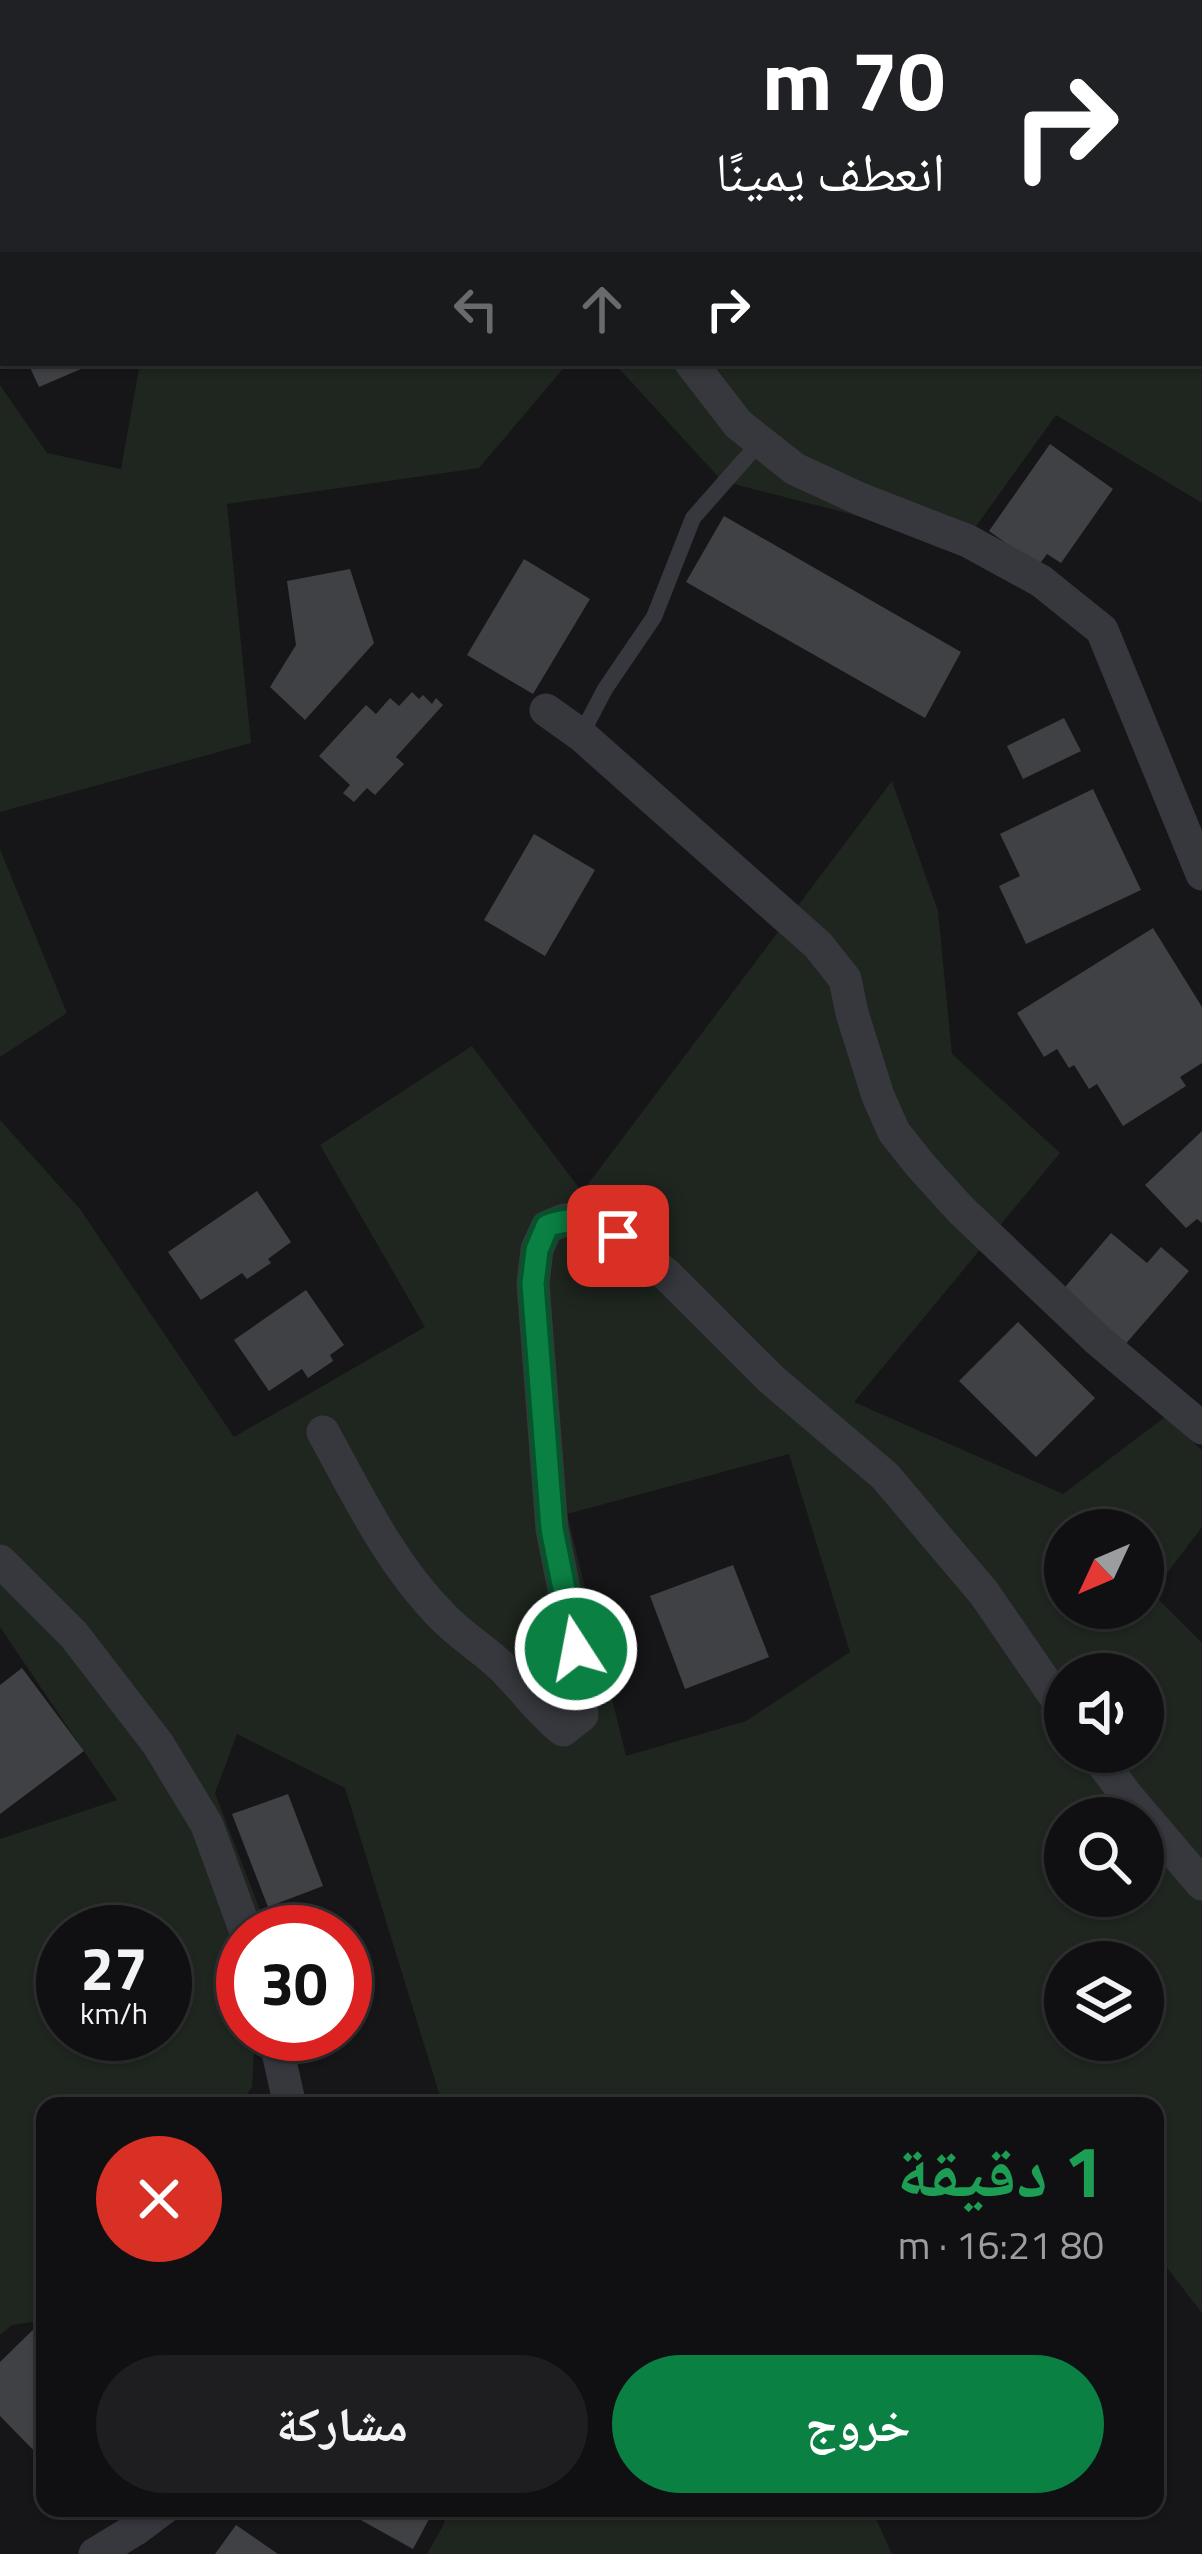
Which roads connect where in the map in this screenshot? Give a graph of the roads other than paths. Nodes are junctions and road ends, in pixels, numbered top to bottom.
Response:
1 (694, 366) edge
2 (760, 442) junction
3 (546, 710) dead end
4 (581, 735) junction
5 (1202, 874) edge
6 (1202, 1428) edge
7 (323, 1432) dead end
8 (0, 1561) edge
9 (1044, 1681) edge
10 (1110, 1773) edge
11 (1202, 1884) edge
12 (236, 1905) edge
13 (280, 2061) edge
14 (288, 2097) edge
15 (152, 2517) edge
16 (94, 2554) edge

1 - 2 street
2 - 4 lane
2 - 5 street
3 - 4 street
4 - 6 street
7 - 9 street
8 - 12 street
10 - 11 street
13 - 14 street
15 - 16 street

